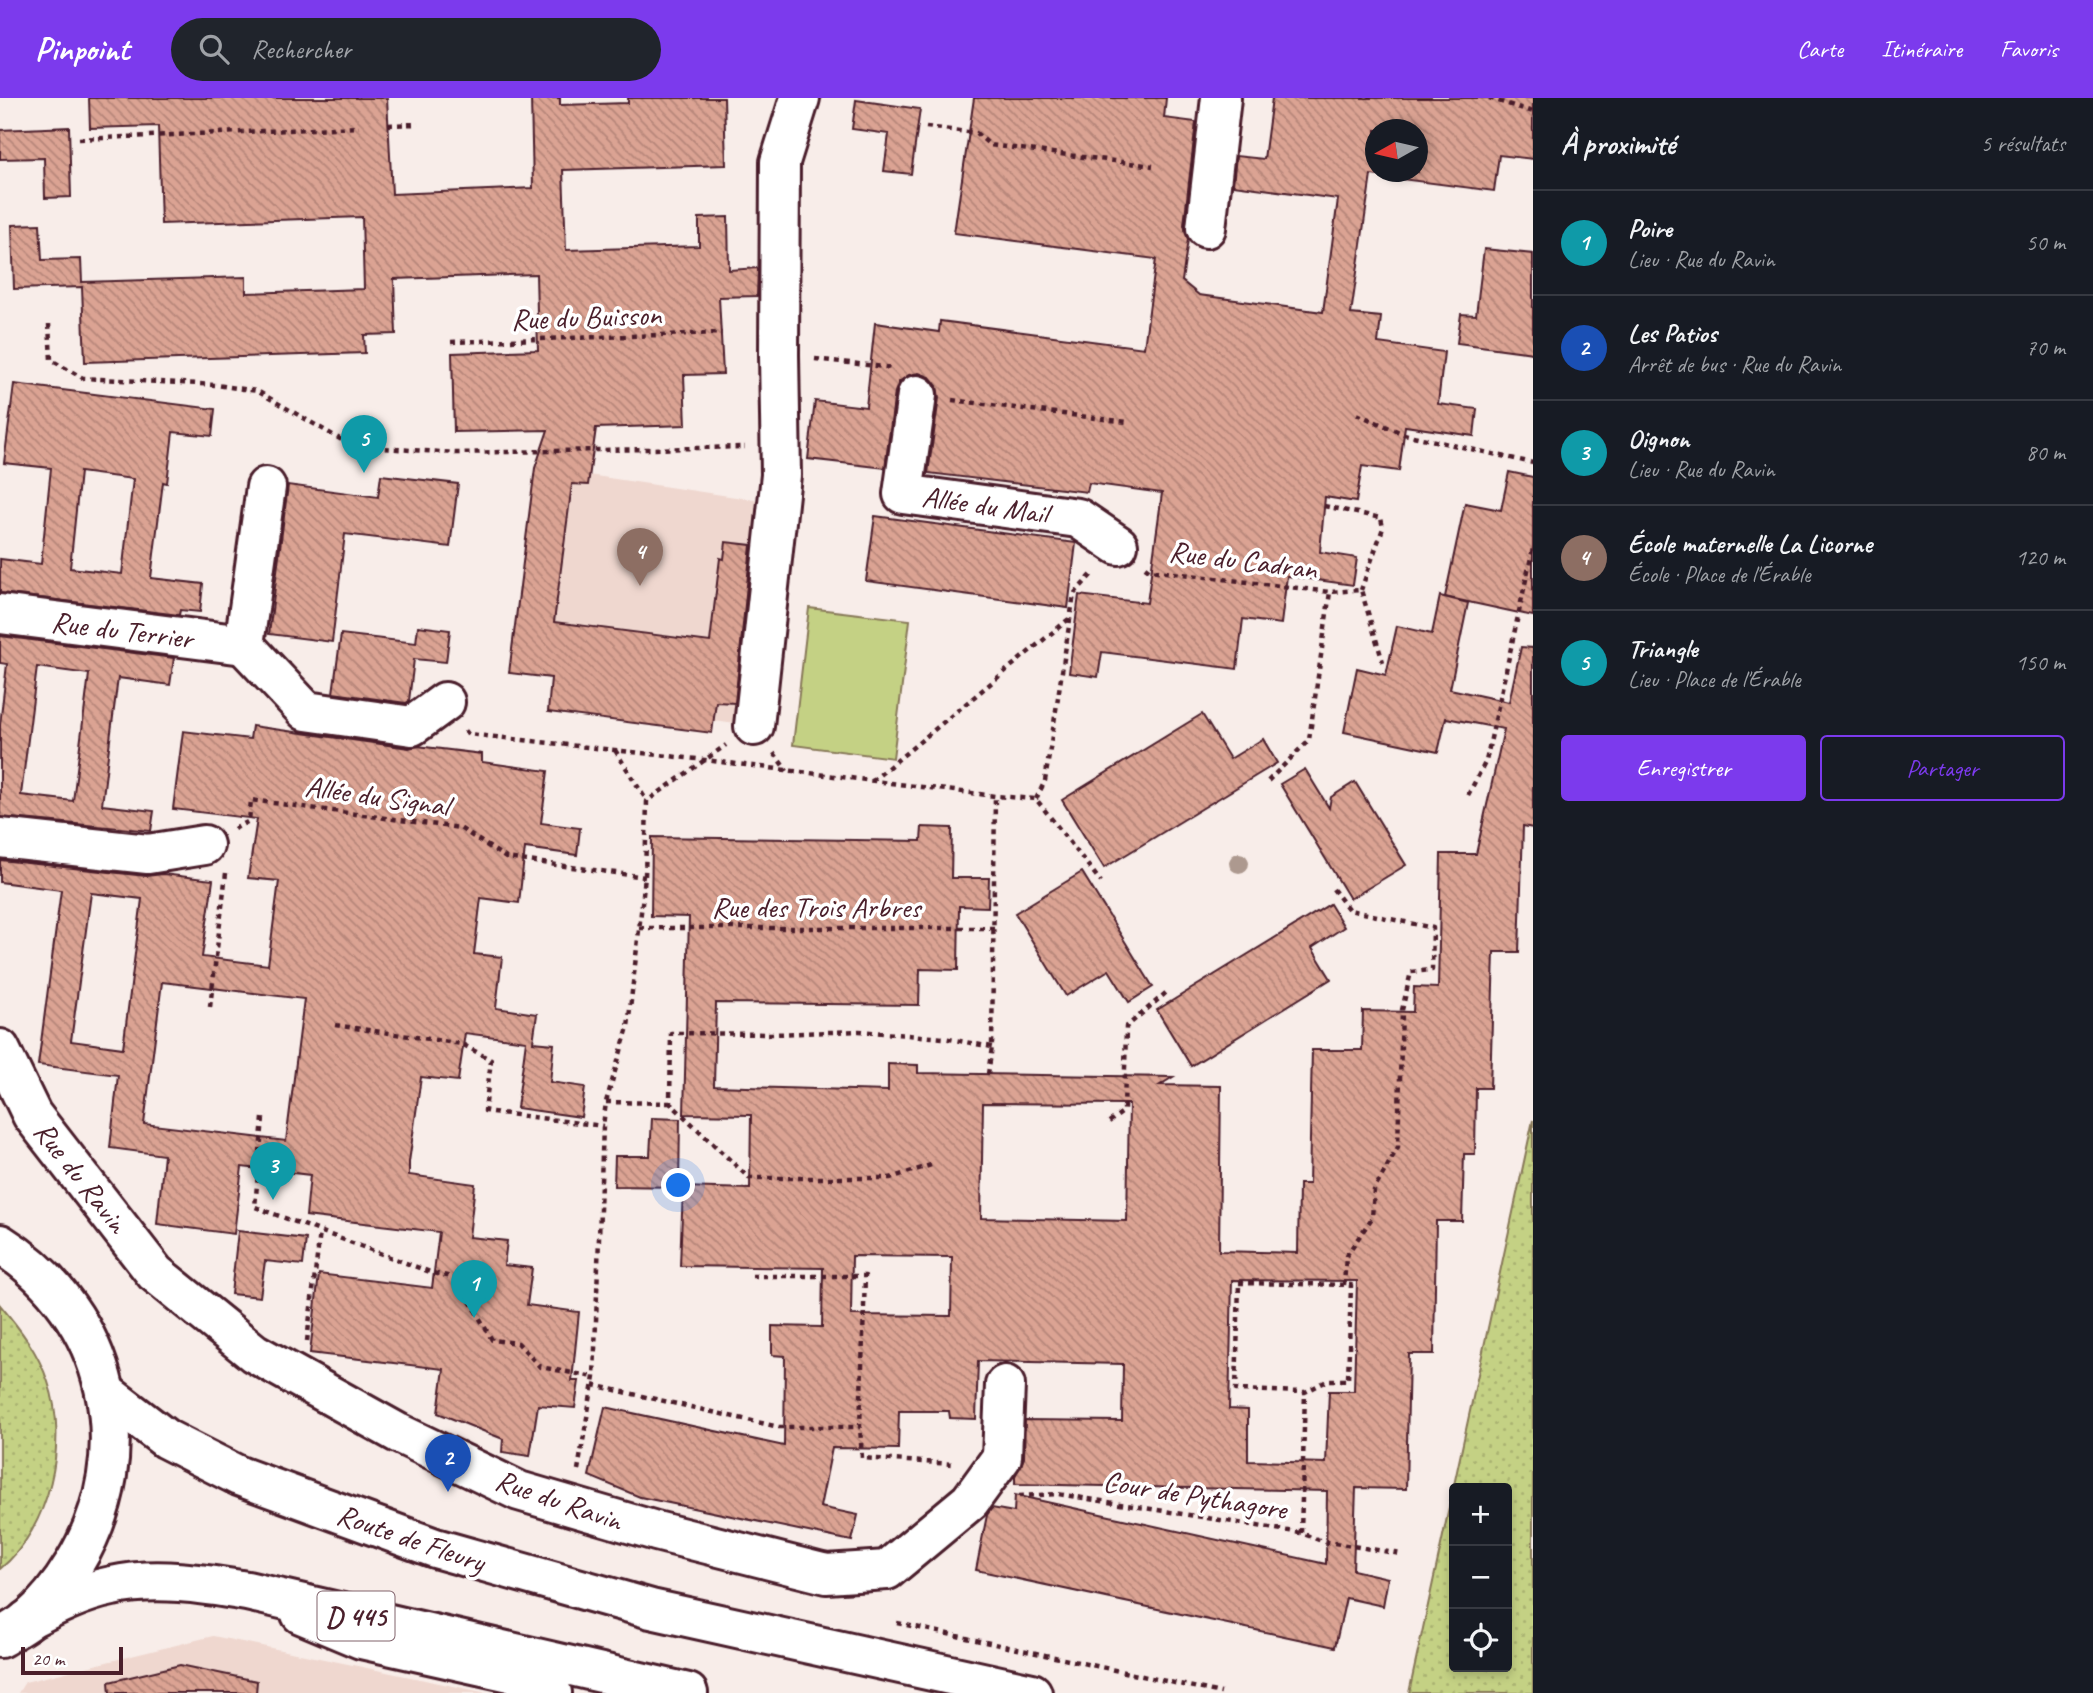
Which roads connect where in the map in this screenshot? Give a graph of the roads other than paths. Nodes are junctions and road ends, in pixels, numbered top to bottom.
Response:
1 (800, 98) edge
2 (1221, 98) edge
3 (1206, 228) dead end
4 (917, 395) dead end
5 (267, 487) dead end
6 (1118, 545) road end
7 (0, 614) edge
8 (244, 645) junction
9 (445, 702) road end
10 (754, 726) road end
11 (0, 838) edge
12 (215, 858) road end
13 (0, 1049) edge
14 (0, 1244) edge
15 (1005, 1385) dead end
16 (106, 1393) junction
17 (247, 1591) junction
18 (14, 1629) edge
19 (680, 1692) edge
20 (552, 1693) edge
21 (1032, 1693) edge

1 - 10 street
2 - 3 street
4 - 6 street, Allée du Mail
5 - 8 street
7 - 8 street, Rue du Terrier
8 - 9 street
11 - 12 street
13 - 15 street, Rue du Ravin
14 - 16 street
16 - 18 street
16 - 21 street, Route de Fleury
17 - 18 street, D 445
17 - 19 street, D 445
17 - 20 street

